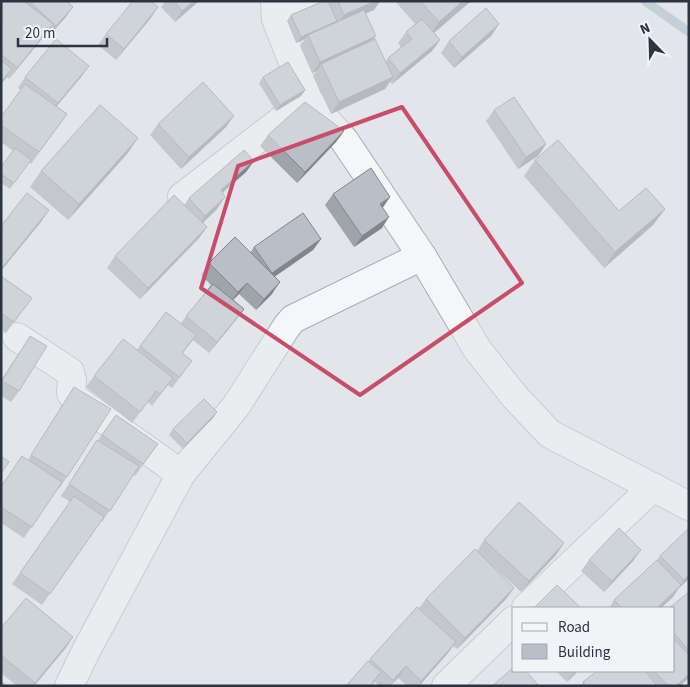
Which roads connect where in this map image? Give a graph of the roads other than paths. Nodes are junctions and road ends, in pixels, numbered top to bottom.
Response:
1 (313, 1) edge
2 (276, 10) edge
3 (308, 100) junction
4 (182, 197) dead end
5 (422, 256) junction
6 (17, 337) dead end
7 (181, 474) junction
8 (653, 487) junction
9 (689, 506) edge
10 (527, 607) edge
11 (512, 622) edge
12 (69, 686) edge
13 (446, 686) edge

1 - 2 street
2 - 3 street
3 - 4 street
3 - 5 street
5 - 7 street
5 - 8 street
6 - 7 street
7 - 12 street
8 - 9 street
8 - 10 street
11 - 13 street

